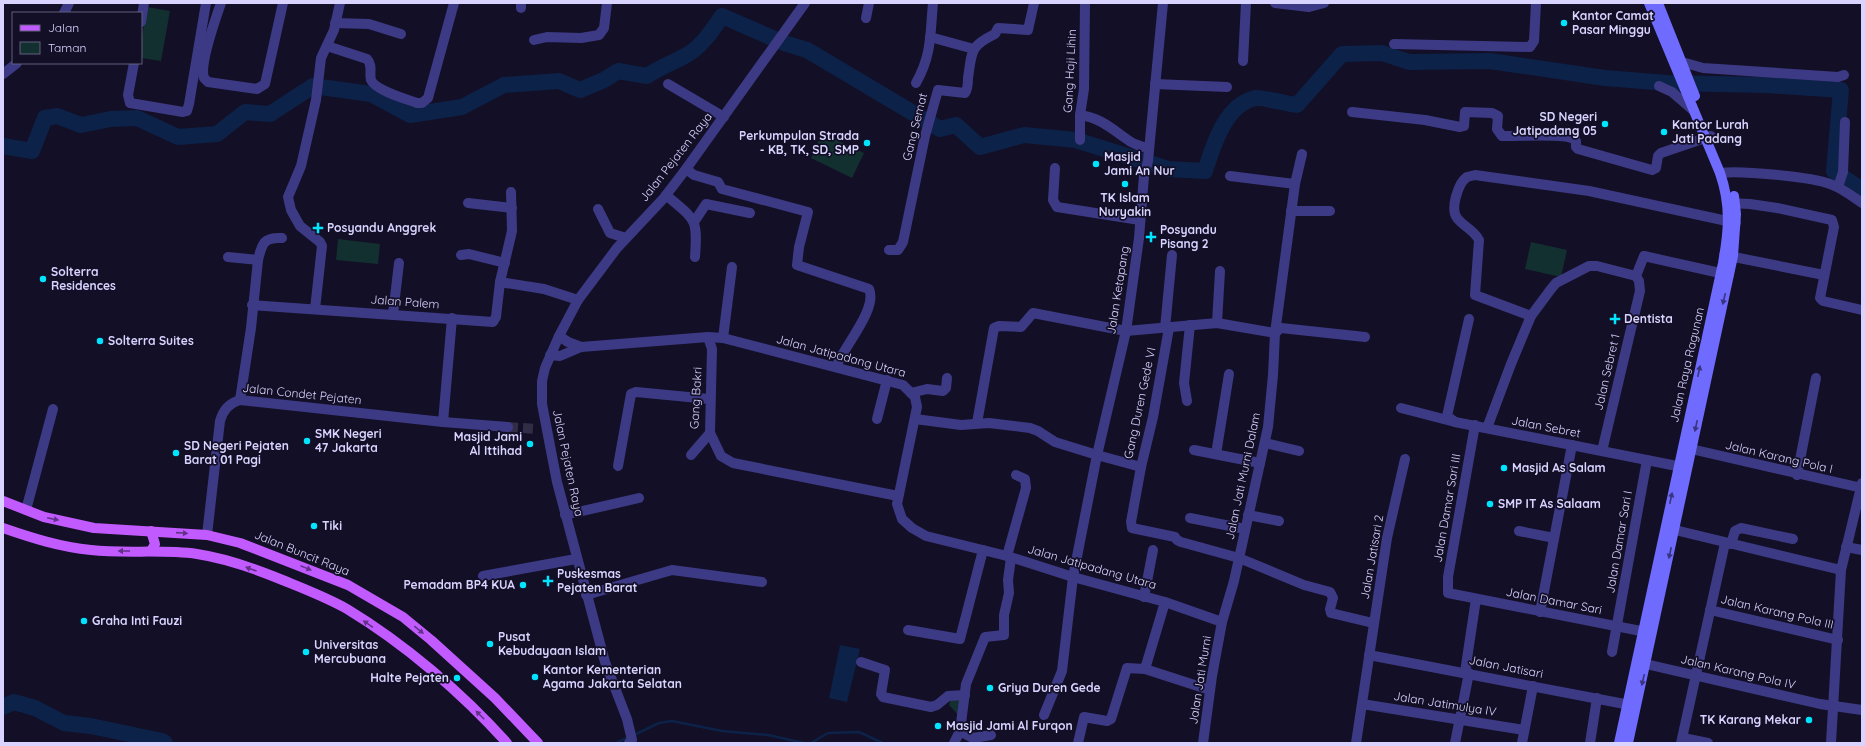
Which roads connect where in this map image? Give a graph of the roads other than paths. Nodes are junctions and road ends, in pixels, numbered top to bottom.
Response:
1 (69, 3) edge
2 (144, 3) edge
3 (206, 3) edge
4 (221, 3) edge
5 (283, 3) edge
6 (340, 3) edge
7 (454, 3) edge
8 (607, 3) edge
9 (805, 3) edge
10 (869, 3) edge
11 (933, 3) edge
12 (1034, 3) edge
13 (1085, 3) edge
14 (1162, 3) edge
15 (1246, 3) edge
16 (1275, 3) edge
17 (1324, 3) edge
18 (1536, 3) edge
19 (1649, 3) edge
20 (1658, 3) edge
21 (1286, 4) edge
22 (64, 12) edge
23 (142, 16) edge
24 (866, 18) dead end
25 (335, 23) junction
26 (401, 34) dead end
27 (930, 37) junction
28 (534, 40) dead end
29 (1394, 44) dead end
30 (327, 46) junction
31 (974, 49) junction
32 (1243, 61) dead end
33 (16, 64) edge
34 (134, 64) edge
35 (1678, 65) junction
36 (3, 74) edge
37 (1844, 75) dead end
38 (916, 83) dead end
39 (668, 84) dead end
40 (1155, 84) junction
41 (1659, 86) dead end
42 (1227, 87) dead end
43 (1694, 101) junction
44 (1352, 112) dead end
45 (1695, 112) junction
46 (1080, 115) junction
47 (724, 117) junction
48 (1845, 122) dead end
49 (1708, 137) junction
50 (1080, 140) dead end
51 (1149, 149) junction
52 (1302, 154) dead end
53 (1055, 168) dead end
54 (686, 169) junction
55 (1723, 173) junction
56 (1230, 176) dead end
57 (1295, 184) junction
58 (1839, 186) junction
59 (511, 192) dead end
60 (666, 195) junction
61 (468, 203) dead end
62 (1732, 203) junction
63 (1862, 203) edge
64 (512, 208) junction
65 (598, 209) dead end
66 (1291, 211) junction
67 (1330, 211) dead end
68 (750, 213) dead end
69 (1140, 220) junction
70 (694, 222) junction
71 (1732, 222) junction
72 (282, 238) dead end
73 (626, 238) junction
74 (889, 250) dead end
75 (461, 255) dead end
76 (1172, 255) dead end
77 (1729, 256) junction
78 (228, 257) dead end
79 (695, 257) dead end
80 (258, 260) junction
81 (399, 263) dead end
82 (505, 263) junction
83 (732, 267) dead end
84 (1220, 271) dead end
85 (1725, 274) junction
86 (1824, 275) junction
87 (1636, 276) junction
88 (500, 282) junction
89 (578, 300) junction
90 (252, 305) junction
91 (315, 309) junction
92 (1862, 310) edge
93 (393, 314) junction
94 (1532, 316) junction
95 (452, 318) junction
96 (1469, 319) dead end
97 (1217, 323) junction
98 (1190, 325) junction
99 (1167, 328) junction
100 (1126, 331) junction
101 (1275, 333) junction
102 (559, 336) junction
103 (708, 337) junction
104 (1364, 337) dead end
105 (723, 338) junction
106 (581, 347) junction
107 (550, 355) junction
108 (836, 367) junction
109 (1229, 374) dead end
110 (947, 378) dead end
111 (1816, 378) dead end
112 (887, 380) junction
113 (911, 393) junction
114 (240, 400) junction
115 (709, 400) junction
116 (1187, 401) dead end
117 (1401, 408) dead end
118 (1412, 408) dead end
119 (53, 409) dead end
120 (877, 419) dead end
121 (915, 419) junction
122 (1451, 419) junction
123 (443, 422) junction
124 (977, 423) junction
125 (1475, 426) junction
126 (508, 427) tunnel mouth
127 (1487, 428) junction
128 (710, 433) junction
129 (1265, 443) junction
130 (1572, 445) junction
131 (1691, 449) junction
132 (1194, 450) dead end
133 (1299, 450) dead end
134 (1602, 451) junction
135 (1216, 454) junction
136 (691, 455) dead end
137 (1097, 455) junction
138 (1405, 459) dead end
139 (1647, 460) junction
140 (1260, 463) junction
141 (618, 466) dead end
142 (1141, 467) junction
143 (1682, 467) junction
144 (1016, 475) dead end
145 (1797, 475) junction
146 (1862, 486) edge
147 (898, 496) junction
148 (639, 498) dead end
149 (3, 501) edge
150 (26, 510) junction
151 (565, 515) junction
152 (1248, 515) junction
153 (1190, 518) dead end
154 (1279, 521) dead end
155 (3, 528) edge
156 (1245, 529) junction
157 (1674, 530) junction
158 (151, 531) junction
159 (1519, 532) dead end
160 (207, 535) junction
161 (1554, 538) junction
162 (1793, 539) dead end
163 (1728, 544) junction
164 (1846, 547) junction
165 (983, 550) junction
166 (1153, 550) dead end
167 (1862, 550) edge
168 (151, 551) junction
169 (1009, 557) junction
170 (1239, 558) junction
171 (576, 559) junction
172 (1841, 570) junction
173 (483, 576) dead end
174 (1073, 577) junction
175 (762, 582) dead end
176 (1451, 594) joint
177 (586, 595) junction
178 (1144, 597) junction
179 (1476, 601) junction
180 (1165, 602) junction
181 (1710, 610) junction
182 (1540, 612) junction
183 (1222, 622) junction
184 (1374, 623) junction
185 (1617, 627) junction
186 (908, 630) dead end
187 (1648, 633) junction
188 (1838, 640) junction
189 (1612, 652) dead end
190 (1369, 658) junction
191 (861, 662) dead end
192 (1636, 662) junction
193 (1647, 664) junction
194 (1145, 669) junction
195 (1467, 673) junction
196 (1696, 674) junction
197 (1533, 686) junction
198 (1210, 690) junction
199 (965, 695) junction
200 (1598, 698) junction
201 (1362, 704) junction
202 (1632, 705) junction
203 (1833, 707) junction
204 (1862, 710) edge
205 (1044, 715) dead end
206 (1460, 719) junction
207 (1524, 730) junction
208 (991, 735) dead end
209 (958, 738) edge
210 (1682, 740) edge
211 (633, 742) edge
212 (507, 743) edge
213 (538, 743) edge
214 (1078, 743) edge
215 (1203, 743) edge
216 (1356, 743) edge
217 (1455, 743) edge
218 (1522, 743) edge
219 (1590, 743) edge
220 (1618, 743) edge
221 (1628, 743) edge
222 (1708, 743) edge
223 (1831, 743) edge

1 - 22 street
2 - 23 street
3 - 34 street
4 - 5 street
6 - 25 street
7 - 30 street
8 - 28 street
9 - 47 street, Jalan Pejaten Raya
10 - 24 street
11 - 27 street
12 - 31 street
13 - 46 street, Gang Haji Lihin
14 - 40 street, Jalan Ketapang
15 - 32 street
16 - 21 street
17 - 21 street
18 - 29 street
19 - 35 main road, Jalan Raya Ragunan
20 - 35 main road, Jalan Raya Ragunan
25 - 26 street
25 - 30 street
27 - 31 street
27 - 38 street
30 - 91 street
31 - 74 street, Gang Semat
33 - 36 street
35 - 37 street
35 - 43 main road, Jalan Raya Ragunan
39 - 47 street
40 - 42 street
40 - 51 street, Jalan Ketapang
41 - 45 street
43 - 45 main road, Jalan Raya Ragunan
43 - 49 main road, Jalan Raya Ragunan
44 - 49 street
45 - 49 main road, Jalan Raya Ragunan
46 - 50 street, Gang Haji Lihin
46 - 51 street
47 - 54 street, Jalan Pejaten Raya
48 - 58 street
49 - 55 main road, Jalan Raya Ragunan
51 - 69 street, Jalan Ketapang
52 - 57 street, Jalan Jati Murni Dalam
53 - 69 street
54 - 60 street, Jalan Pejaten Raya
54 - 108 street
55 - 58 street
55 - 62 main road, Jalan Raya Ragunan
56 - 57 street
57 - 66 street, Jalan Jati Murni Dalam
58 - 63 street
59 - 64 street
60 - 70 street
60 - 73 street, Jalan Pejaten Raya
61 - 64 street
62 - 71 main road, Jalan Raya Ragunan
62 - 86 street
64 - 82 street
65 - 73 street
66 - 67 street
66 - 101 street, Jalan Jati Murni Dalam
68 - 70 street
69 - 100 street, Jalan Ketapang
70 - 79 street
71 - 77 main road, Jalan Raya Ragunan
71 - 94 street
72 - 80 street
73 - 89 street, Jalan Pejaten Raya
75 - 82 street
76 - 99 street, Gang Duren Gede VI
77 - 85 main road, Jalan Raya Ragunan
77 - 86 street
78 - 80 street
80 - 90 street
81 - 93 street
82 - 88 street
83 - 105 street
84 - 97 street
85 - 87 street
85 -> 131 main road, Jalan Raya Ragunan
143 -> 85 main road, Jalan Raya Ragunan
86 - 92 street
87 - 94 street
87 - 134 street, Jalan Sebret 1
88 - 89 street
88 - 95 street
89 - 102 street, Jalan Pejaten Raya
90 - 91 street, Jalan Palem
90 - 114 street
91 - 93 street, Jalan Palem
93 - 95 street, Jalan Palem
94 - 127 street
95 - 123 street, Jalan Palem
96 - 122 street
97 - 98 street
97 - 101 street
98 - 99 street
98 - 116 street
99 - 100 street
99 - 142 street, Gang Duren Gede VI
100 - 124 street
100 - 137 street, Jalan Ketapang
101 - 104 street
101 - 129 street, Jalan Jati Murni Dalam
102 - 106 street, Jalan Jatipadang Utara
102 - 107 street, Jalan Pejaten Raya
103 - 105 street, Jalan Jatipadang Utara
103 - 106 street, Jalan Jatipadang Utara
103 - 115 street, Gang Bakri
105 - 108 street, Jalan Jatipadang Utara
106 - 107 street, Jalan Jatipadang Utara
107 - 151 street, Jalan Pejaten Raya
108 - 112 street, Jalan Jatipadang Utara
109 - 135 street
110 - 113 street
111 - 145 street
112 - 113 street, Jalan Jatipadang Utara
112 - 120 street
113 - 121 street, Jalan Jatipadang Utara
114 - 123 street, Jalan Condet Pejaten
114 - 160 street, Jalan Condet Pejaten
115 - 128 street, Gang Bakri
115 - 141 street
117 - 122 street, Jalan Sebret
118 - 122 street
119 - 150 street
121 - 124 street, Gang Duren Gede VI
121 - 147 street, Jalan Jatipadang Utara
122 - 125 street, Jalan Sebret
123 - 126 street, Jalan Condet Pejaten
124 - 137 street, Gang Duren Gede VI
125 - 127 street, Jalan Sebret
125 - 176 street, Jalan Damar Sari III
127 - 130 street, Jalan Sebret
128 - 136 street, Gang Bakri
128 - 147 street
129 - 133 street
129 - 140 street, Jalan Jati Murni Dalam
130 - 134 street, Jalan Sebret
130 - 161 street
131 - 143 main road, Jalan Raya Ragunan
131 - 145 street, Jalan Karang Pola I
132 - 135 street
134 - 139 street, Jalan Sebret
135 - 140 street
137 - 142 street, Gang Duren Gede VI
137 - 174 street, Jalan Ketapang
138 - 184 street, Jalan Jatisari 2
139 - 143 street, Jalan Sebret
139 - 185 street, Jalan Damar Sari I
140 - 152 street, Jalan Jati Murni Dalam
142 - 170 street
143 - 157 main road, Jalan Raya Ragunan
187 -> 143 main road, Jalan Raya Ragunan
144 - 169 street
145 - 146 street, Jalan Karang Pola I
146 - 164 street
147 - 165 street, Jalan Jatipadang Utara
148 - 151 street
149 - 150 main road, Jalan Buncit Raya
150 -> 158 main road, Jalan Buncit Raya
151 - 171 street, Jalan Pejaten Raya
152 - 154 street
152 - 156 street, Jalan Jati Murni Dalam
153 - 156 street
168 -> 155 main road
156 - 170 street, Jalan Jati Murni Dalam
157 - 163 street
157 -> 187 main road, Jalan Raya Ragunan
158 -> 160 main road, Jalan Buncit Raya
158 - 168 main road
159 - 161 street
160 -> 213 main road, Jalan Buncit Raya
161 - 182 street
162 - 163 street
163 - 172 street
163 - 181 street
164 - 167 street
164 - 172 street
165 - 169 street, Jalan Jatipadang Utara
165 - 186 street
166 - 178 street
212 -> 168 main road
169 - 174 street, Jalan Jatipadang Utara
169 - 199 street
170 - 183 street, Jalan Jati Murni Dalam
170 - 184 street
171 - 173 street
171 - 177 street, Jalan Pejaten Raya
172 - 188 street
174 - 178 street, Jalan Jatipadang Utara
174 - 205 street, Jalan Ketapang
175 - 177 street
176 - 179 street, Jalan Damar Sari
177 - 211 street, Jalan Pejaten Raya
178 - 180 street, Jalan Jatipadang Utara
179 - 182 street, Jalan Damar Sari
179 - 195 street
180 - 183 street, Jalan Jatipadang Utara
180 - 194 street
181 - 188 street, Jalan Karang Pola III
181 - 196 street
182 - 185 street, Jalan Damar Sari
183 - 198 street, Jalan Jati Murni
184 - 190 street, Jalan Jatisari 2
185 - 187 street, Jalan Damar Sari
185 - 189 street, Jalan Damar Sari I
187 - 192 main road, Jalan Raya Ragunan
187 - 193 main road, Jalan Raya Ragunan
188 - 203 street
190 - 195 street, Jalan Jatisari
190 - 201 street, Jalan Jatisari 2
191 - 199 street
192 - 193 street, Jalan Karang Pola IV
192 - 202 main road, Jalan Raya Ragunan
193 - 196 street, Jalan Karang Pola IV
193 -> 202 main road, Jalan Raya Ragunan
194 - 198 street
194 - 214 street
195 - 197 street, Jalan Jatisari
195 - 206 street
196 - 203 street, Jalan Karang Pola IV
196 - 210 street
197 - 200 street, Jalan Jatisari
197 - 207 street
198 - 215 street, Jalan Jati Murni
199 - 209 street
200 - 202 street, Jalan Jatisari
200 - 219 street
201 - 206 street, Jalan Jatimulya IV
201 - 216 street, Jalan Jatisari 2
202 - 220 main road, Jalan Raya Ragunan
202 - 221 main road, Jalan Raya Ragunan
203 - 204 street, Jalan Karang Pola IV
203 - 223 street
206 - 207 street, Jalan Jatimulya IV
206 - 217 street
207 - 218 street
208 - 209 street
210 - 222 street

